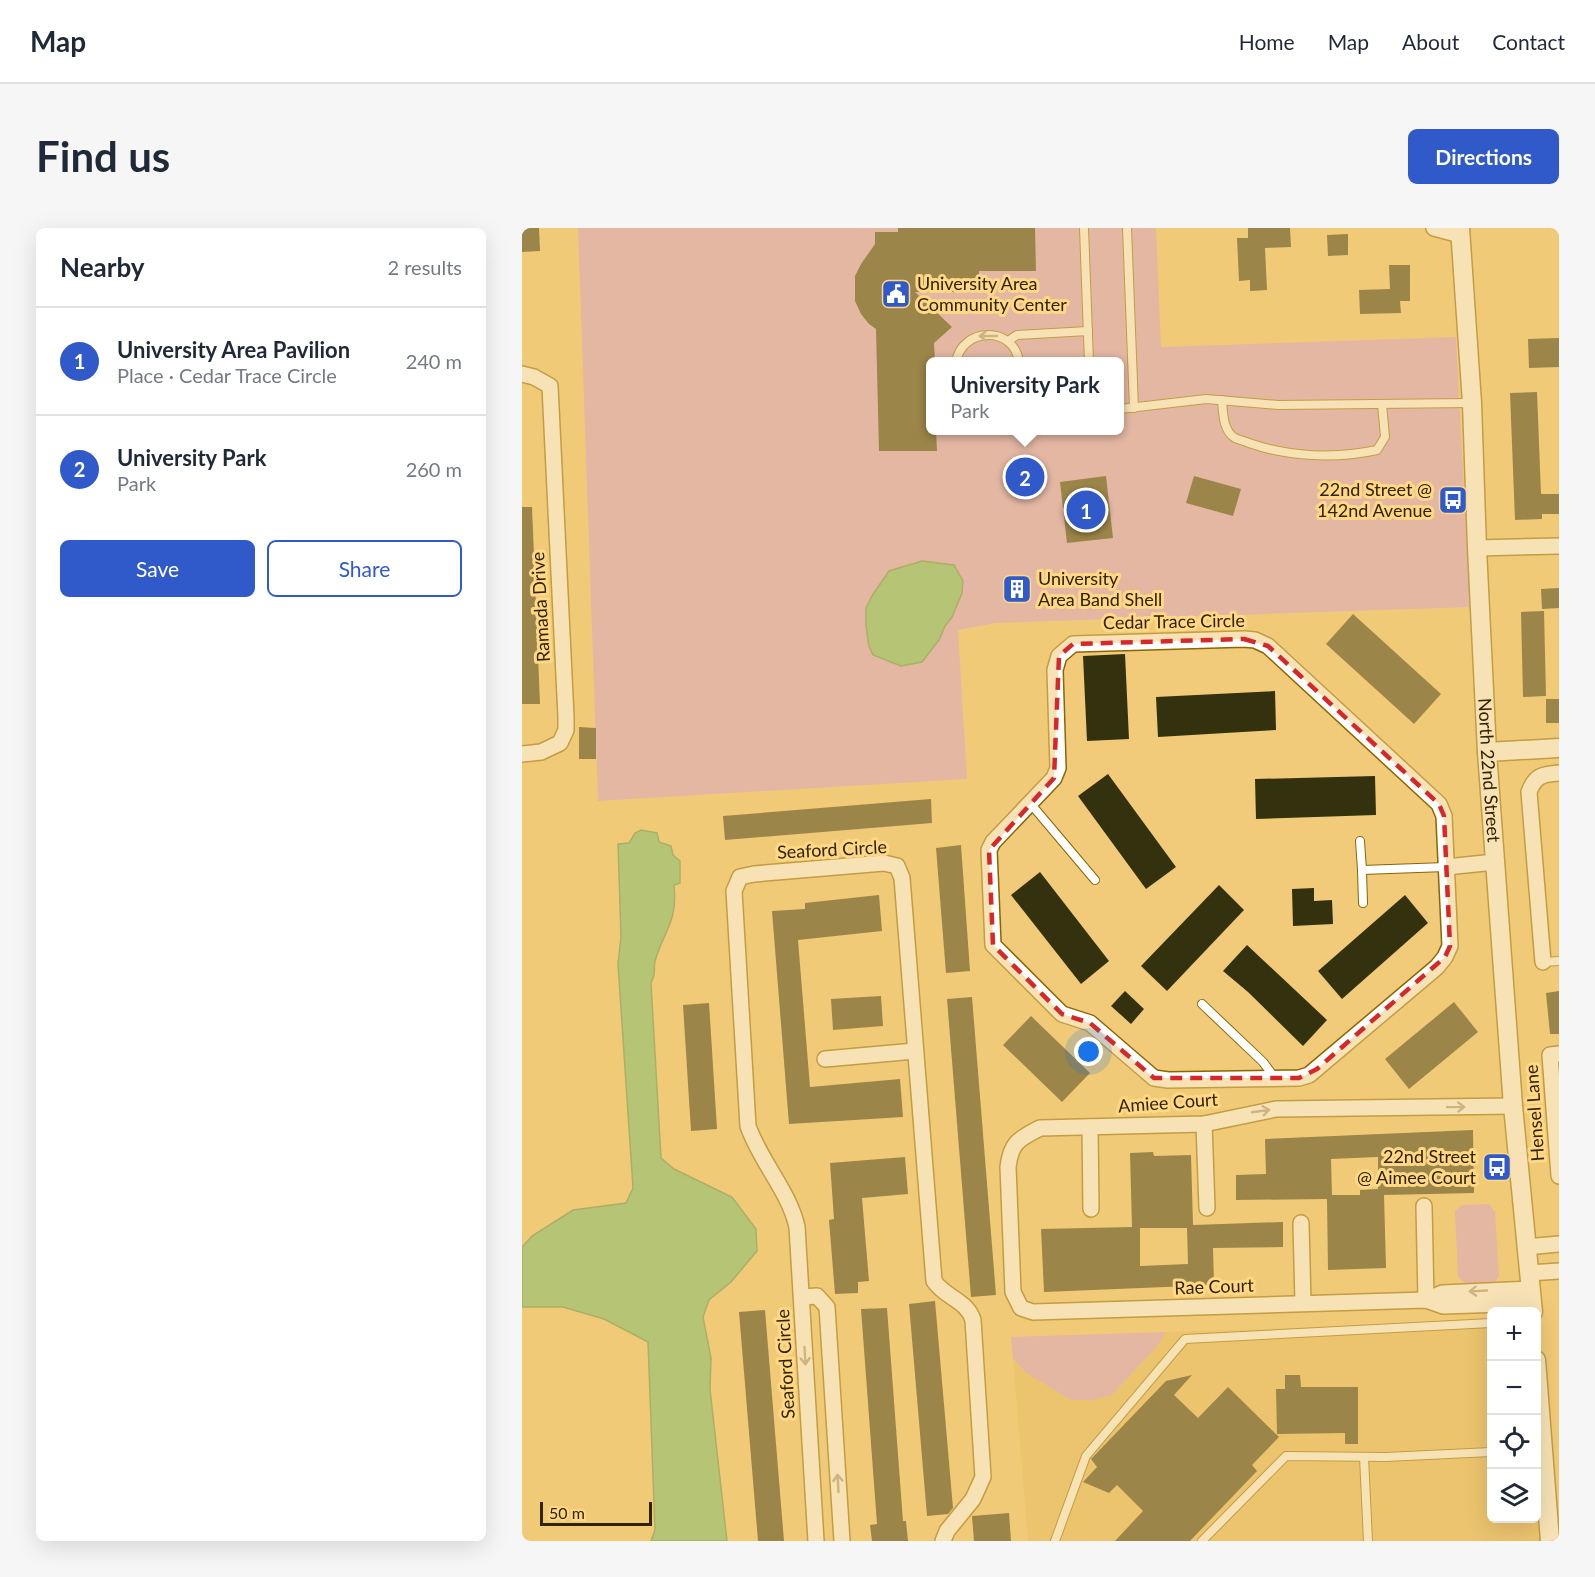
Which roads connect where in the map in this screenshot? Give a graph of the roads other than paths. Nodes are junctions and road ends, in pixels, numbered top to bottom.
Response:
1 (1084, 228) edge
2 (1127, 228) edge
3 (1434, 228) edge
4 (1460, 231) edge
5 (1088, 331) junction
6 (1008, 341) junction
7 (958, 357) edge
8 (1017, 357) edge
9 (1089, 357) edge
10 (522, 374) edge
11 (1222, 400) junction
12 (1472, 403) junction
13 (1382, 404) junction
14 (1134, 408) junction
15 (1124, 409) edge
16 (1559, 546) edge
17 (1476, 548) junction
18 (1559, 748) edge
19 (1487, 752) junction
20 (522, 754) edge
21 (1559, 773) edge
22 (1030, 803) junction
23 (1360, 841) dead end
24 (1495, 862) junction
25 (1446, 867) junction
26 (1362, 870) junction
27 (1095, 880) dead end
28 (1363, 903) dead end
29 (1559, 961) edge
30 (1543, 962) joint
31 (1202, 1004) dead end
32 (915, 1051) junction
33 (1559, 1054) edge
34 (825, 1059) dead end
35 (1275, 1078) junction
36 (1513, 1106) junction
37 (1204, 1124) junction
38 (1090, 1127) junction
39 (1559, 1176) edge
40 (1424, 1206) dead end
41 (1207, 1208) dead end
42 (1091, 1209) dead end
43 (1301, 1223) dead end
44 (1559, 1244) edge
45 (1526, 1247) junction
46 (1559, 1271) edge
47 (1013, 1292) joint
48 (1531, 1294) edge
49 (802, 1297) junction
50 (1426, 1300) junction
51 (1303, 1304) junction
52 (1487, 1323) edge
53 (1536, 1361) edge
54 (1538, 1415) edge
55 (1487, 1452) edge
56 (1364, 1457) junction
57 (1541, 1459) edge
58 (816, 1541) edge
59 (842, 1541) edge
60 (943, 1541) edge
61 (1055, 1541) edge
62 (1202, 1541) edge
63 (1368, 1541) edge
64 (1550, 1541) edge

1 - 5 lane
2 - 14 lane
3 - 4 street
4 - 12 street, North 22nd Street
5 - 6 lane
5 - 9 lane
6 -> 7 lane
6 - 8 lane
10 - 20 street, Ramada Drive
11 - 13 lane
11 - 13 lane
11 - 14 lane
12 - 13 lane
12 - 17 street, North 22nd Street
14 - 15 lane
16 - 17 street
17 - 19 street, North 22nd Street
18 - 19 street
19 - 24 street, North 22nd Street
21 - 30 street
22 - 25 street, Cedar Trace Circle
22 - 27 lane
22 - 35 street, Cedar Trace Circle
23 - 26 lane
24 - 25 street
24 - 36 street, North 22nd Street
25 - 26 lane
25 - 35 street, Cedar Trace Circle
26 - 28 lane
29 - 30 lane
31 - 35 lane
32 - 34 street
32 - 49 street, Seaford Circle
32 - 60 street, Seaford Circle
33 - 39 street, Hensel Lane
37 -> 36 street, Amiee Court
36 - 45 street, North 22nd Street
37 - 38 street, Amiee Court
37 - 41 street
38 - 42 street
38 - 47 street, Amiee Court
40 - 50 street
43 - 51 street
44 - 45 street
45 - 48 street, North 22nd Street
46 - 48 street, Rae Court
47 - 51 street, Rae Court
48 - 50 street, Rae Court
49 -> 58 street, Seaford Circle
59 -> 49 street
50 - 51 street, Rae Court
52 - 61 lane
53 - 54 street
55 - 56 lane
56 - 62 lane
56 - 63 lane
57 - 64 street

